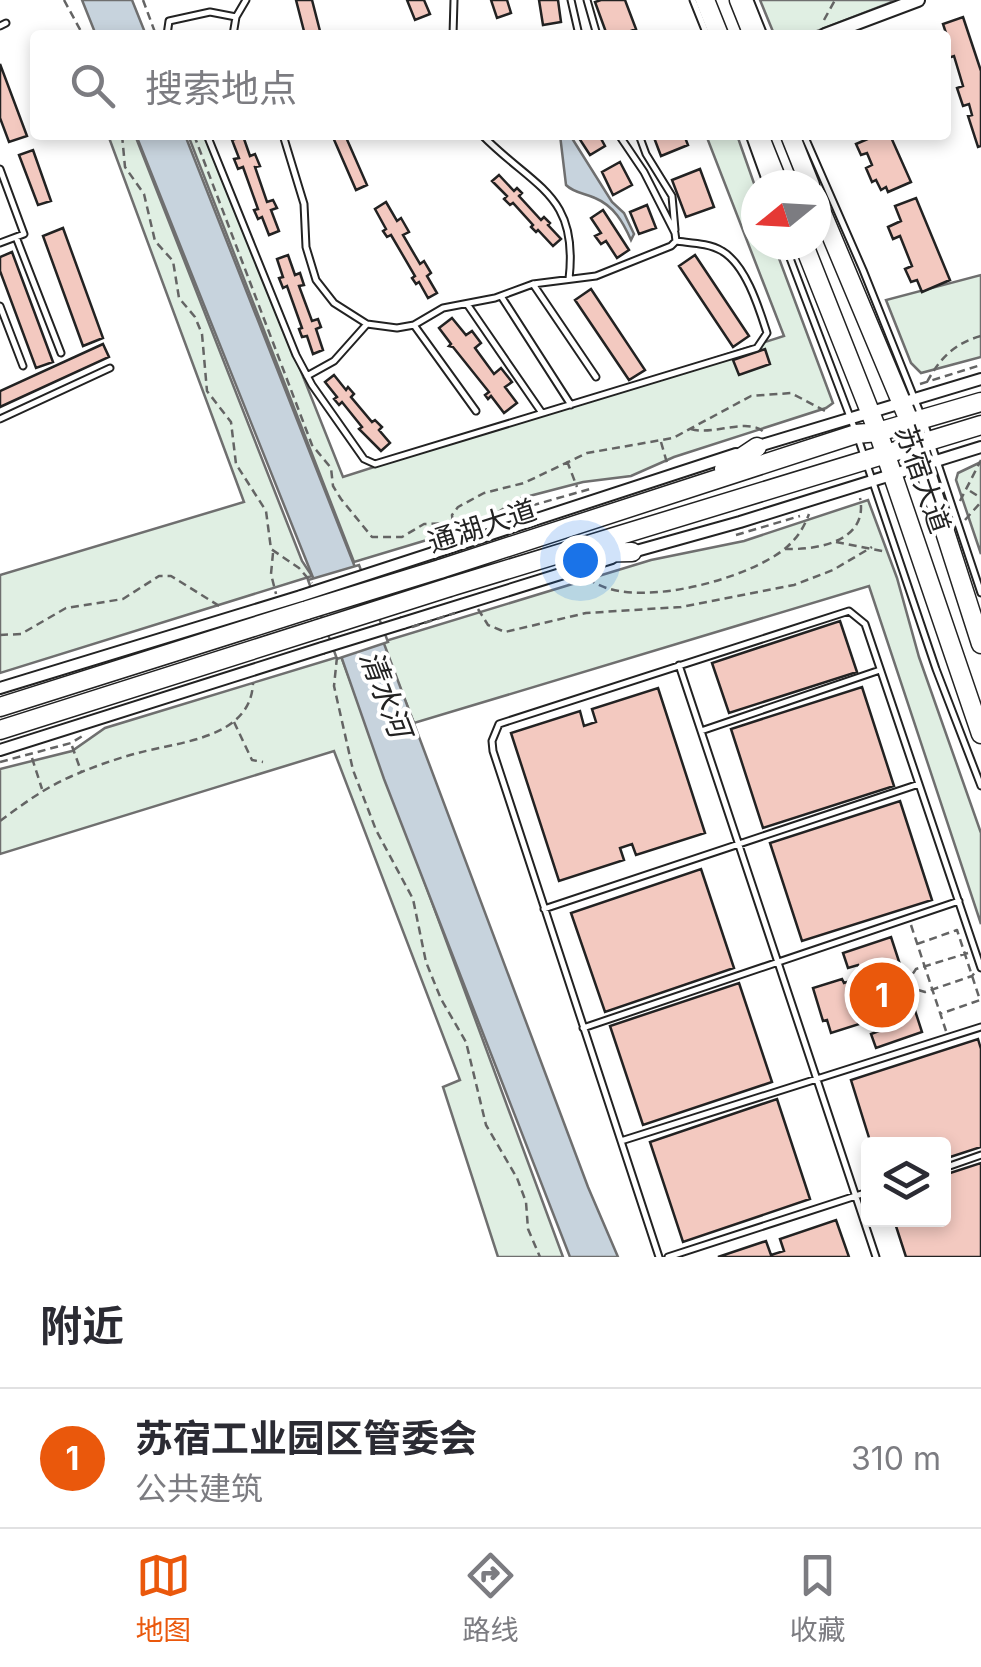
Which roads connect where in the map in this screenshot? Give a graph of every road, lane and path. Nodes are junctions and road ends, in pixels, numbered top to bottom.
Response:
1 (64, 0) edge
2 (142, 0) edge
3 (246, 0) edge
4 (454, 0) edge
5 (571, 0) edge
6 (587, 0) edge
7 (693, 0) edge
8 (705, 0) edge
9 (739, 0) edge
10 (750, 0) edge
11 (835, 0) edge
12 (918, 0) edge
13 (236, 16) junction
14 (80, 30) edge
15 (154, 30) edge
16 (168, 30) edge
17 (234, 30) edge
18 (453, 30) edge
19 (578, 30) edge
20 (596, 30) edge
21 (706, 30) edge
22 (717, 30) edge
23 (750, 30) edge
24 (762, 30) edge
25 (820, 30) edge
26 (838, 30) edge
27 (123, 140) edge
28 (209, 140) edge
29 (285, 140) edge
30 (487, 140) edge
31 (622, 140) edge
32 (641, 140) edge
33 (751, 140) edge
34 (762, 140) edge
35 (792, 140) edge
36 (806, 140) edge
37 (0, 169) edge
38 (762, 170) edge
39 (774, 170) edge
40 (804, 170) edge
41 (831, 231) edge
42 (16, 237) junction
43 (675, 237) junction
44 (0, 243) edge
45 (791, 260) edge
46 (810, 260) edge
47 (569, 279) junction
48 (533, 284) junction
49 (501, 296) junction
50 (467, 304) junction
51 (0, 306) edge
52 (367, 324) junction
53 (414, 325) junction
54 (981, 336) edge
55 (61, 352) dead end
56 (23, 366) dead end
57 (110, 368) dead end
58 (307, 376) junction
59 (596, 377) dead end
60 (981, 379) edge
61 (928, 382) dead end
62 (909, 401) junction
63 (977, 403) edge
64 (571, 406) junction
65 (476, 412) dead end
66 (870, 412) junction
67 (542, 414) junction
68 (831, 417) dead end
69 (0, 419) edge
70 (916, 421) junction
71 (853, 425) junction
72 (980, 425) edge
73 (691, 429) junction
74 (878, 432) junction
75 (660, 441) junction
76 (762, 442) junction
77 (923, 442) junction
78 (981, 447) edge
79 (799, 452) junction
80 (886, 453) junction
81 (866, 460) junction
82 (981, 460) edge
83 (567, 462) junction
84 (930, 462) junction
85 (668, 469) dead end
86 (892, 473) junction
87 (808, 477) junction
88 (872, 479) junction
89 (706, 481) junction
90 (577, 487) dead end
91 (968, 490) junction
92 (859, 496) dead end
93 (981, 500) edge
94 (954, 510) junction
95 (810, 512) dead end
96 (959, 527) junction
97 (455, 539) dead end
98 (836, 542) junction
99 (872, 546) junction
100 (785, 549) junction
101 (273, 552) junction
102 (632, 552) junction
103 (898, 552) junction
104 (560, 553) junction
105 (437, 561) junction
106 (583, 572) dead end
107 (981, 593) edge
108 (276, 596) dead end
109 (308, 600) junction
110 (477, 606) dead end
111 (226, 611) dead end
112 (0, 635) edge
113 (981, 644) edge
114 (327, 646) junction
115 (679, 665) junction
116 (880, 670) junction
117 (254, 676) dead end
118 (0, 688) edge
119 (5, 703) edge
120 (233, 720) junction
121 (0, 730) edge
122 (701, 731) junction
123 (981, 734) edge
124 (71, 743) dead end
125 (0, 750) edge
126 (32, 755) dead end
127 (263, 762) dead end
128 (81, 773) junction
129 (919, 784) junction
130 (981, 786) edge
131 (42, 790) junction
132 (0, 820) edge
133 (739, 844) junction
134 (959, 901) junction
135 (544, 909) junction
136 (908, 918) junction
137 (917, 944) junction
138 (964, 952) junction
139 (979, 955) edge
140 (778, 962) junction
141 (924, 966) junction
142 (981, 967) edge
143 (972, 976) junction
144 (932, 990) junction
145 (940, 1014) junction
146 (981, 1027) edge
147 (584, 1028) junction
148 (948, 1037) junction
149 (817, 1079) junction
150 (621, 1141) junction
151 (981, 1156) edge
152 (951, 1166) edge
153 (861, 1194) edge
154 (856, 1196) junction
155 (540, 1257) edge
156 (659, 1257) edge
157 (668, 1257) edge
158 (876, 1257) edge

1 - 14 path
2 - 15 path
3 - 13 lane
4 - 18 lane
5 - 19 lane
6 - 20 lane
7 - 21 lane
8 - 22 main road
9 - 23 main road
10 - 24 lane
11 - 25 path
12 - 26 street
13 - 16 lane
13 - 17 lane
27 - 101 path
28 - 58 lane
29 - 52 lane
30 - 47 lane
31 - 43 lane
32 - 43 lane
33 - 38 lane
34 - 39 main road
35 - 40 main road
36 - 62 lane
37 - 42 lane
41 - 62 main road, 苏宿大道
42 - 44 lane
42 - 55 lane
43 - 47 lane
43 - 64 lane
45 - 71 lane
46 - 66 main road, 苏宿大道
47 - 48 lane
48 - 49 lane
48 - 59 lane
49 - 50 lane
49 - 64 lane
50 - 53 lane
50 - 67 lane
51 - 56 lane
52 - 53 lane
52 - 58 lane
53 - 65 lane
54 - 61 path
57 - 69 lane
58 - 67 lane
60 - 62 street
62 - 66 street
62 - 70 main road, 苏宿大道
63 - 70 main road, 通湖大道
63 - 72 lane
64 - 67 lane
66 - 71 street
66 - 74 main road, 苏宿大道
68 - 73 path
70 - 74 main road, 通湖大道
70 - 77 main road, 苏宿大道
71 - 74 main road, 通湖大道
71 - 76 street
71 - 79 main road, 通湖大道
71 - 81 lane
72 - 77 main road, 通湖大道
73 - 75 path
73 - 76 path
74 - 80 main road, 苏宿大道
75 - 83 path
75 - 85 path
76 - 89 main road
76 - 105 street
77 - 80 main road, 通湖大道
77 - 84 main road, 苏宿大道
78 - 84 street
79 - 87 lane
79 - 89 main road, 通湖大道
80 - 81 main road, 通湖大道
80 - 86 main road, 苏宿大道
81 - 87 main road, 通湖大道
81 - 88 lane
82 - 91 path
83 - 90 path
83 - 97 path
84 - 86 street
84 - 94 lane
84 - 113 main road, 苏宿大道
86 - 88 street
86 - 123 main road, 苏宿大道
87 - 104 main road, 通湖大道
88 - 102 street
88 - 103 lane
89 - 105 main road, 通湖大道
91 - 93 path
91 - 94 path
92 - 98 path
93 - 96 path
94 - 96 lane
95 - 100 path
96 - 107 lane
98 - 99 path
98 - 100 path
99 - 103 path
99 - 110 path
100 - 106 path
101 - 108 path
101 - 109 path
102 - 104 main road
102 - 114 street, bridge
103 - 130 lane
104 - 121 main road, 通湖大道, bridge
105 - 109 main road, 通湖大道, bridge
109 - 118 street
109 - 119 main road, 通湖大道
111 - 112 path
114 - 125 street
114 - 155 path
115 - 116 lane
115 - 122 lane
115 - 135 lane
116 - 122 lane
116 - 129 lane
117 - 120 path
120 - 127 path
120 - 128 path
122 - 133 lane
124 - 128 path
126 - 131 path
128 - 131 path
129 - 133 lane
129 - 134 lane
131 - 132 path
133 - 135 lane
133 - 140 lane
134 - 136 lane
134 - 139 lane
135 - 147 lane
136 - 137 path
136 - 140 lane
137 - 138 path
137 - 141 path
138 - 139 path
138 - 141 path
138 - 143 path
139 - 142 lane
140 - 147 lane
140 - 149 lane
141 - 144 path
141 - 144 path
142 - 143 path
143 - 144 path
143 - 145 path
144 - 145 path
145 - 148 path
146 - 148 lane
147 - 150 lane
148 - 149 lane
149 - 150 lane
149 - 154 lane
150 - 156 lane
151 - 152 lane
153 - 154 lane
154 - 157 lane
154 - 158 lane

